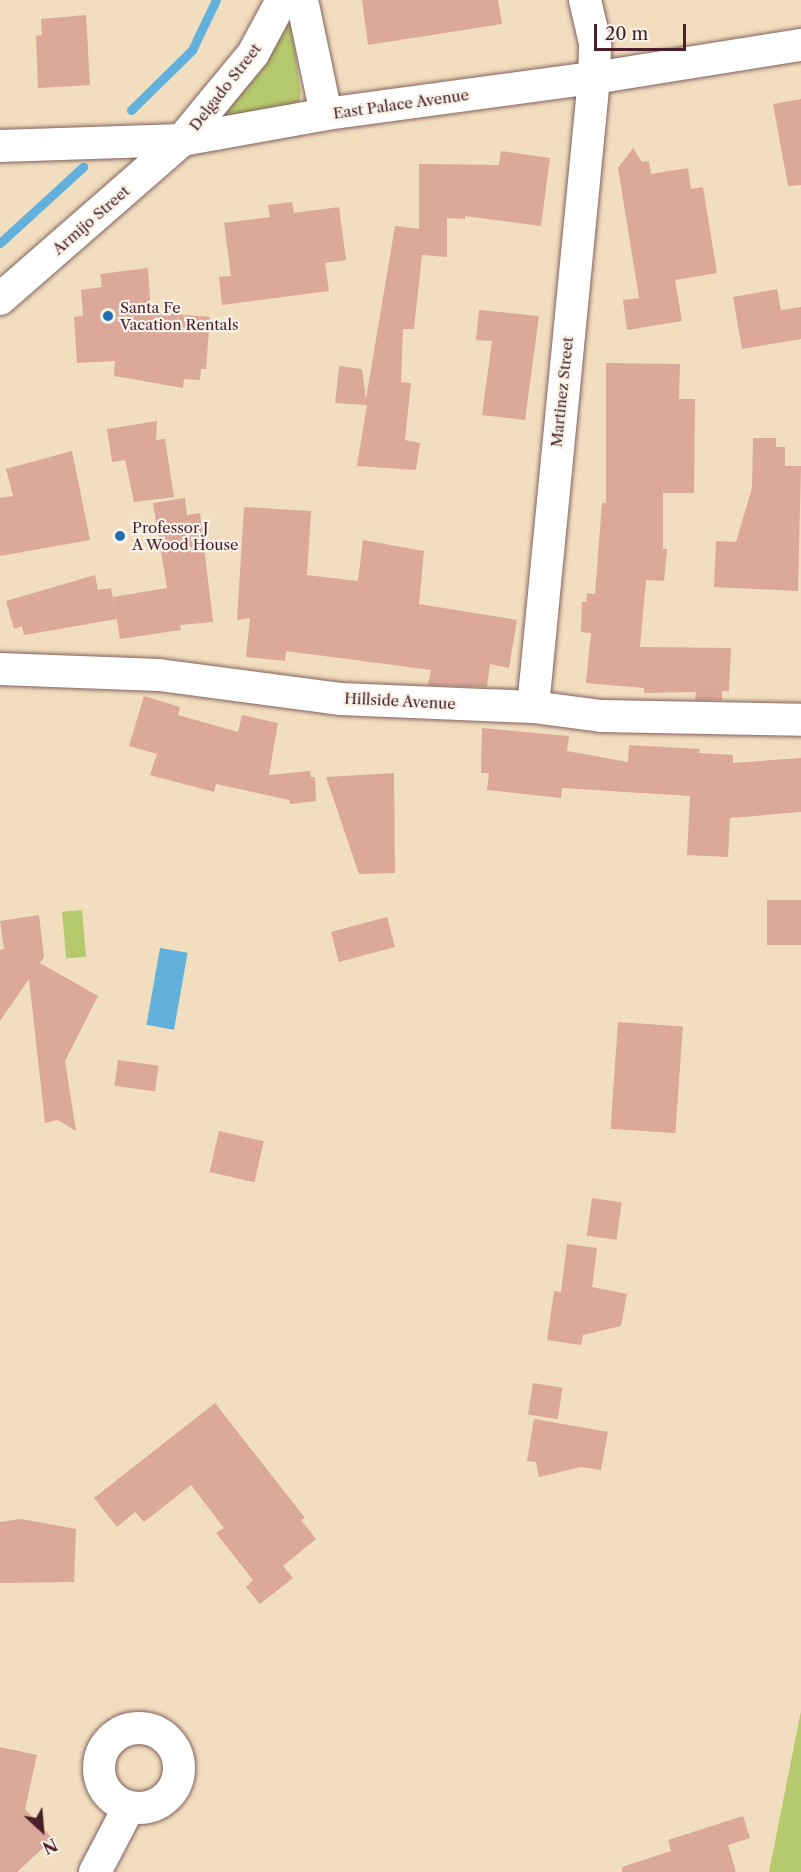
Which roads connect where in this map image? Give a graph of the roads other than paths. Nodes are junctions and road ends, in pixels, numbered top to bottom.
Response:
1 (282, 0) edge
2 (302, 0) edge
3 (585, 0) edge
4 (801, 45) edge
5 (594, 78) junction
6 (326, 114) junction
7 (182, 140) junction
8 (0, 146) edge
9 (0, 299) edge
10 (0, 669) edge
11 (533, 706) junction
12 (801, 720) edge
13 (129, 1807) dead end
14 (95, 1872) edge

1 - 7 street, Delgado Street
2 - 6 street
3 - 5 street, Martinez Street
4 - 5 street, East Palace Avenue
5 - 6 street, East Palace Avenue
5 - 11 street, Martinez Street
6 - 7 street, East Palace Avenue
7 - 8 street, East Palace Avenue
7 - 9 street, Armijo Street
10 - 11 street, Hillside Avenue
11 - 12 street, Hillside Avenue
13 - 14 street

